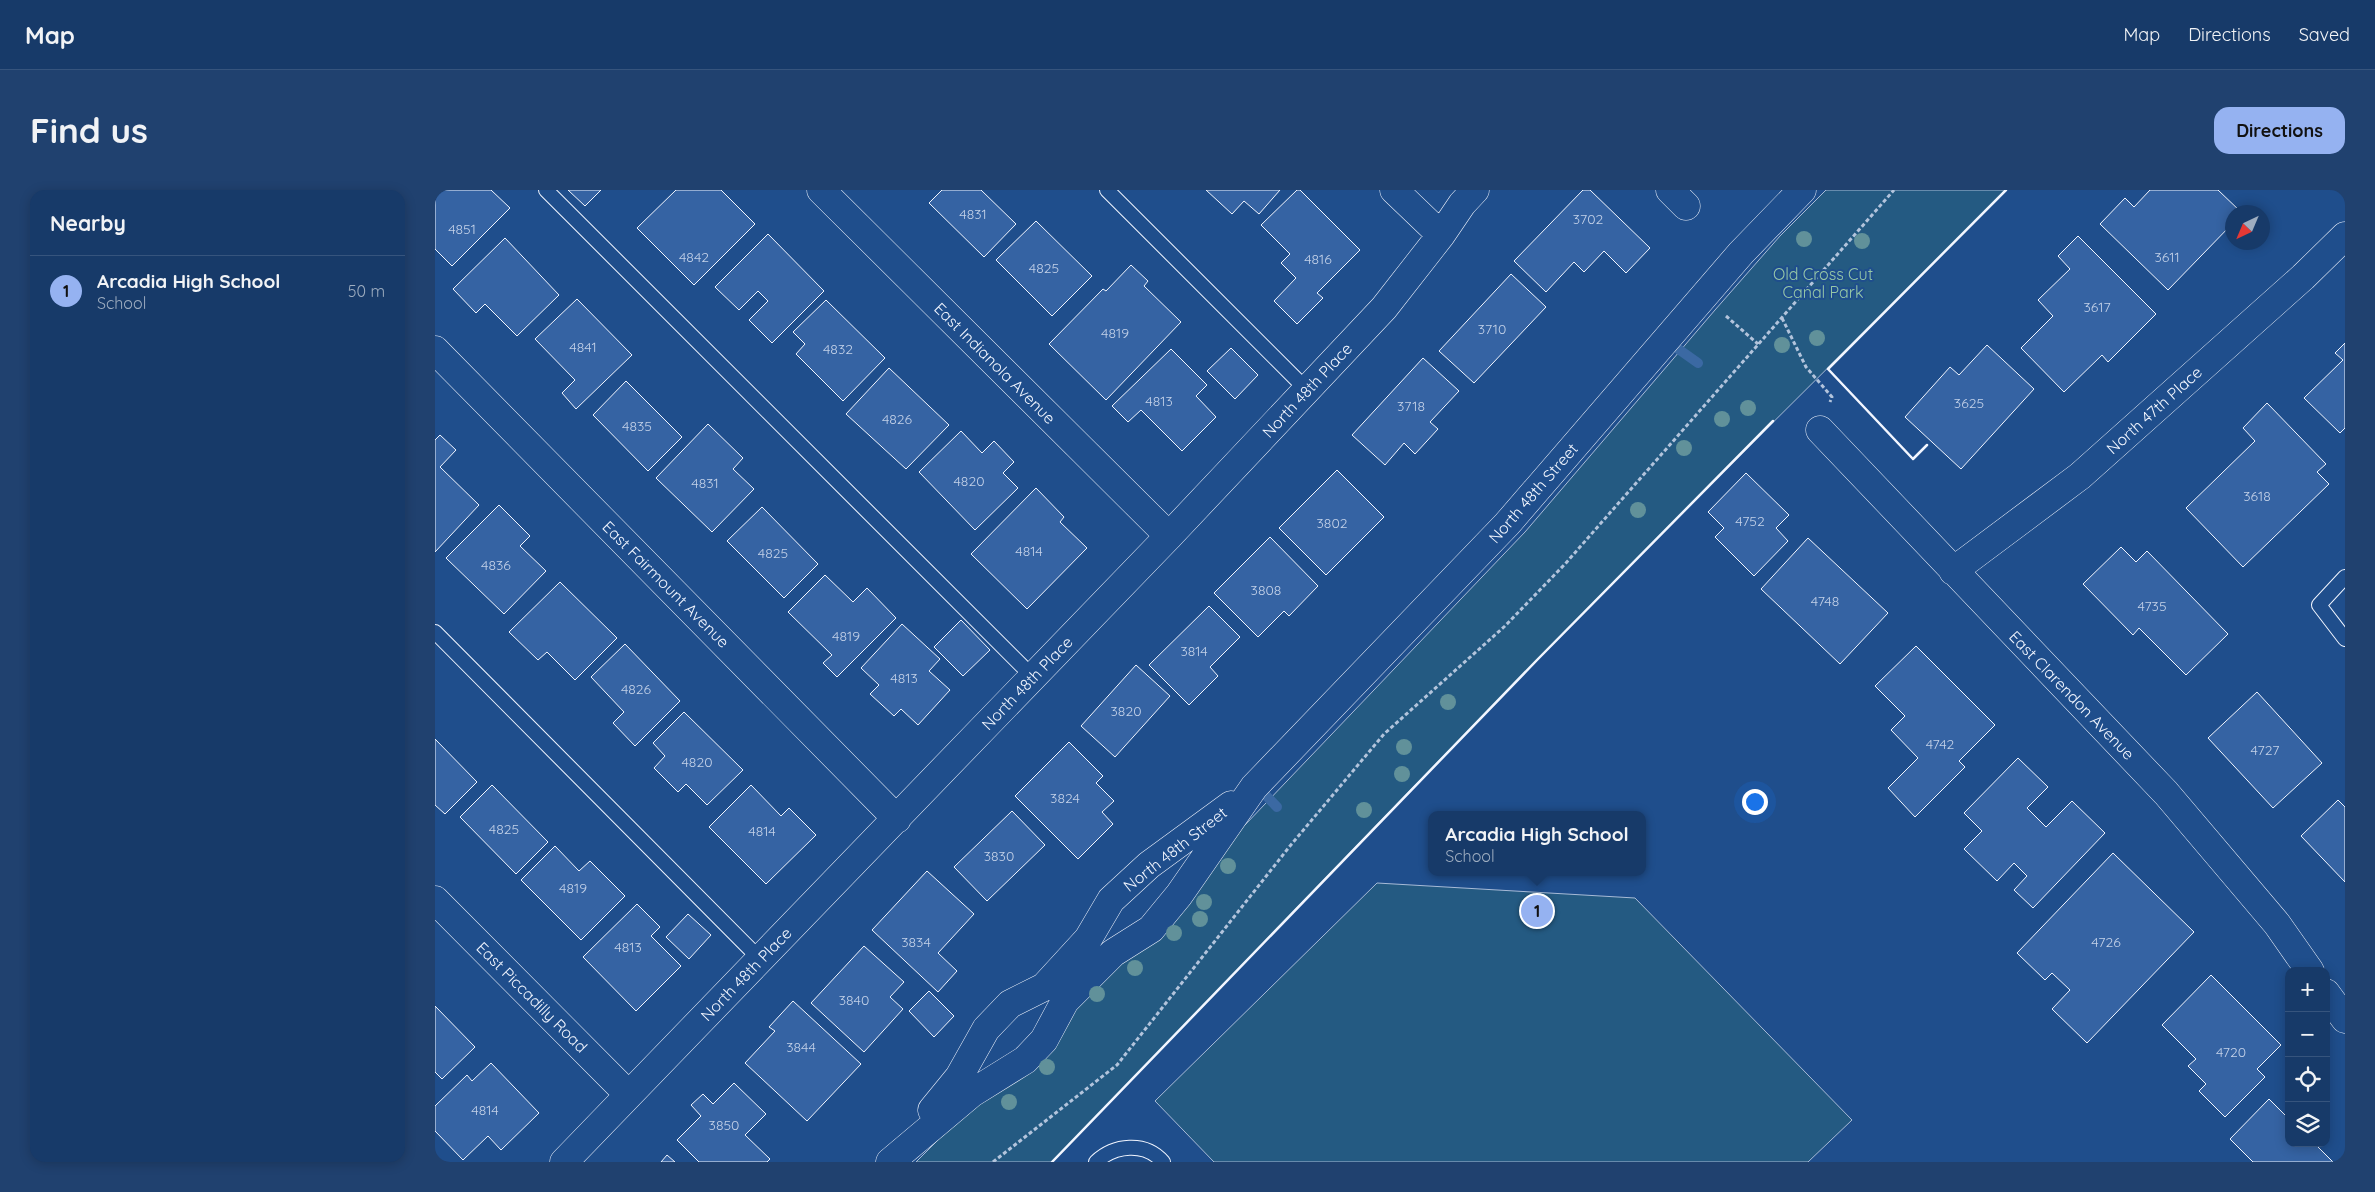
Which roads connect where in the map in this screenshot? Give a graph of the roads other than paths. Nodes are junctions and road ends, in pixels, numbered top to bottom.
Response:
1 (546, 190) edge
2 (821, 190) edge
3 (1107, 190) edge
4 (1394, 190) edge
5 (1475, 190) edge
6 (1802, 190) edge
7 (1441, 235) junction
8 (2345, 236) edge
9 (435, 350) edge
10 (1307, 390) junction
11 (1820, 430) road end
12 (1169, 536) junction
13 (1953, 570) junction
14 (2345, 577) edge
15 (435, 632) edge
16 (2345, 639) edge
17 (1033, 677) junction
18 (1254, 787) junction
19 (897, 819) junction
20 (435, 900) edge
21 (760, 959) junction
22 (2307, 967) edge
23 (2330, 998) edge
24 (2345, 1019) edge
25 (628, 1094) junction
26 (564, 1162) edge
27 (890, 1162) edge
28 (1096, 1162) edge
29 (1163, 1162) edge

1 - 17 lane
2 - 12 street, East Indianola Avenue
3 - 10 lane
4 - 7 street
5 - 7 street, North 48th Place
6 - 18 street, North 48th Street
7 - 10 street, North 48th Place
8 - 13 street, North 47th Place
9 - 19 street, East Fairmount Avenue
10 - 12 street, North 48th Place
11 - 13 street, East Clarendon Avenue
12 - 17 street, North 48th Place
13 - 22 street, East Clarendon Avenue
14 - 16 lane
15 - 21 lane
17 - 19 street, North 48th Place
18 - 27 street, North 48th Street
18 - 27 street, North 48th Street
19 - 21 street, North 48th Place
20 - 25 street, East Piccadilly Road
21 - 25 street, North 48th Place
23 - 24 street
25 - 26 street, North 48th Place
28 - 29 lane

